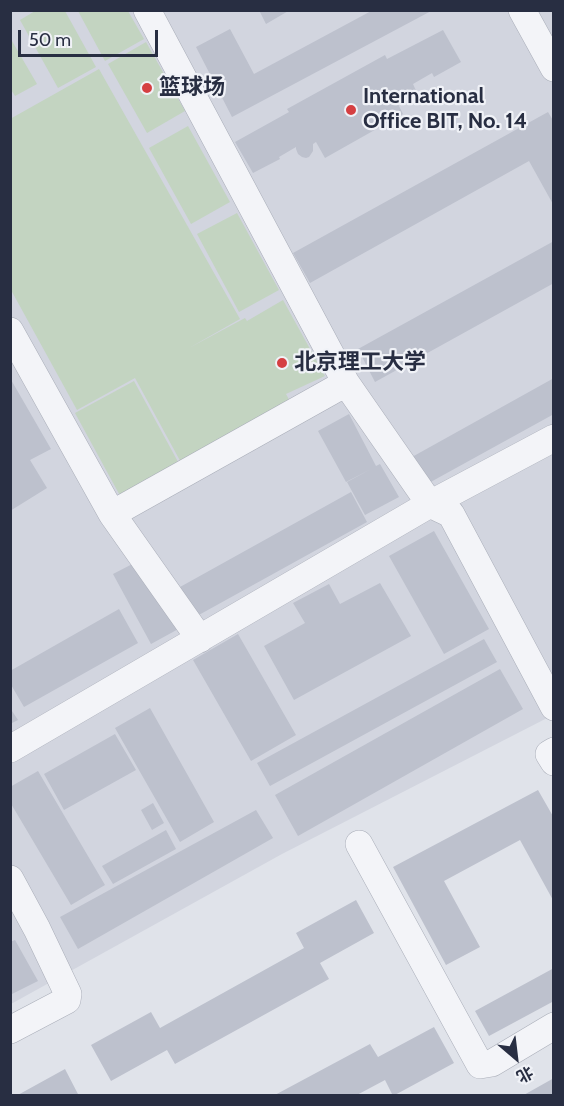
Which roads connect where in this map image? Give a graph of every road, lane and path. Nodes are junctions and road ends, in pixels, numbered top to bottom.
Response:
1 (147, 10) edge
2 (522, 10) edge
3 (554, 68) edge
4 (10, 331) edge
5 (346, 383) junction
6 (554, 438) edge
7 (430, 504) junction
8 (112, 514) junction
9 (200, 639) junction
10 (554, 707) edge
11 (10, 749) edge
12 (554, 751) edge
13 (554, 762) edge
14 (359, 844) dead end
15 (10, 879) edge
16 (554, 1026) edge
17 (10, 1030) edge

1 - 5 street
2 - 3 street
4 - 8 street
5 - 7 street
5 - 8 street
6 - 7 street
7 - 9 street
7 - 10 street
8 - 9 street
9 - 11 street
12 - 13 street
14 - 16 street
15 - 17 street

